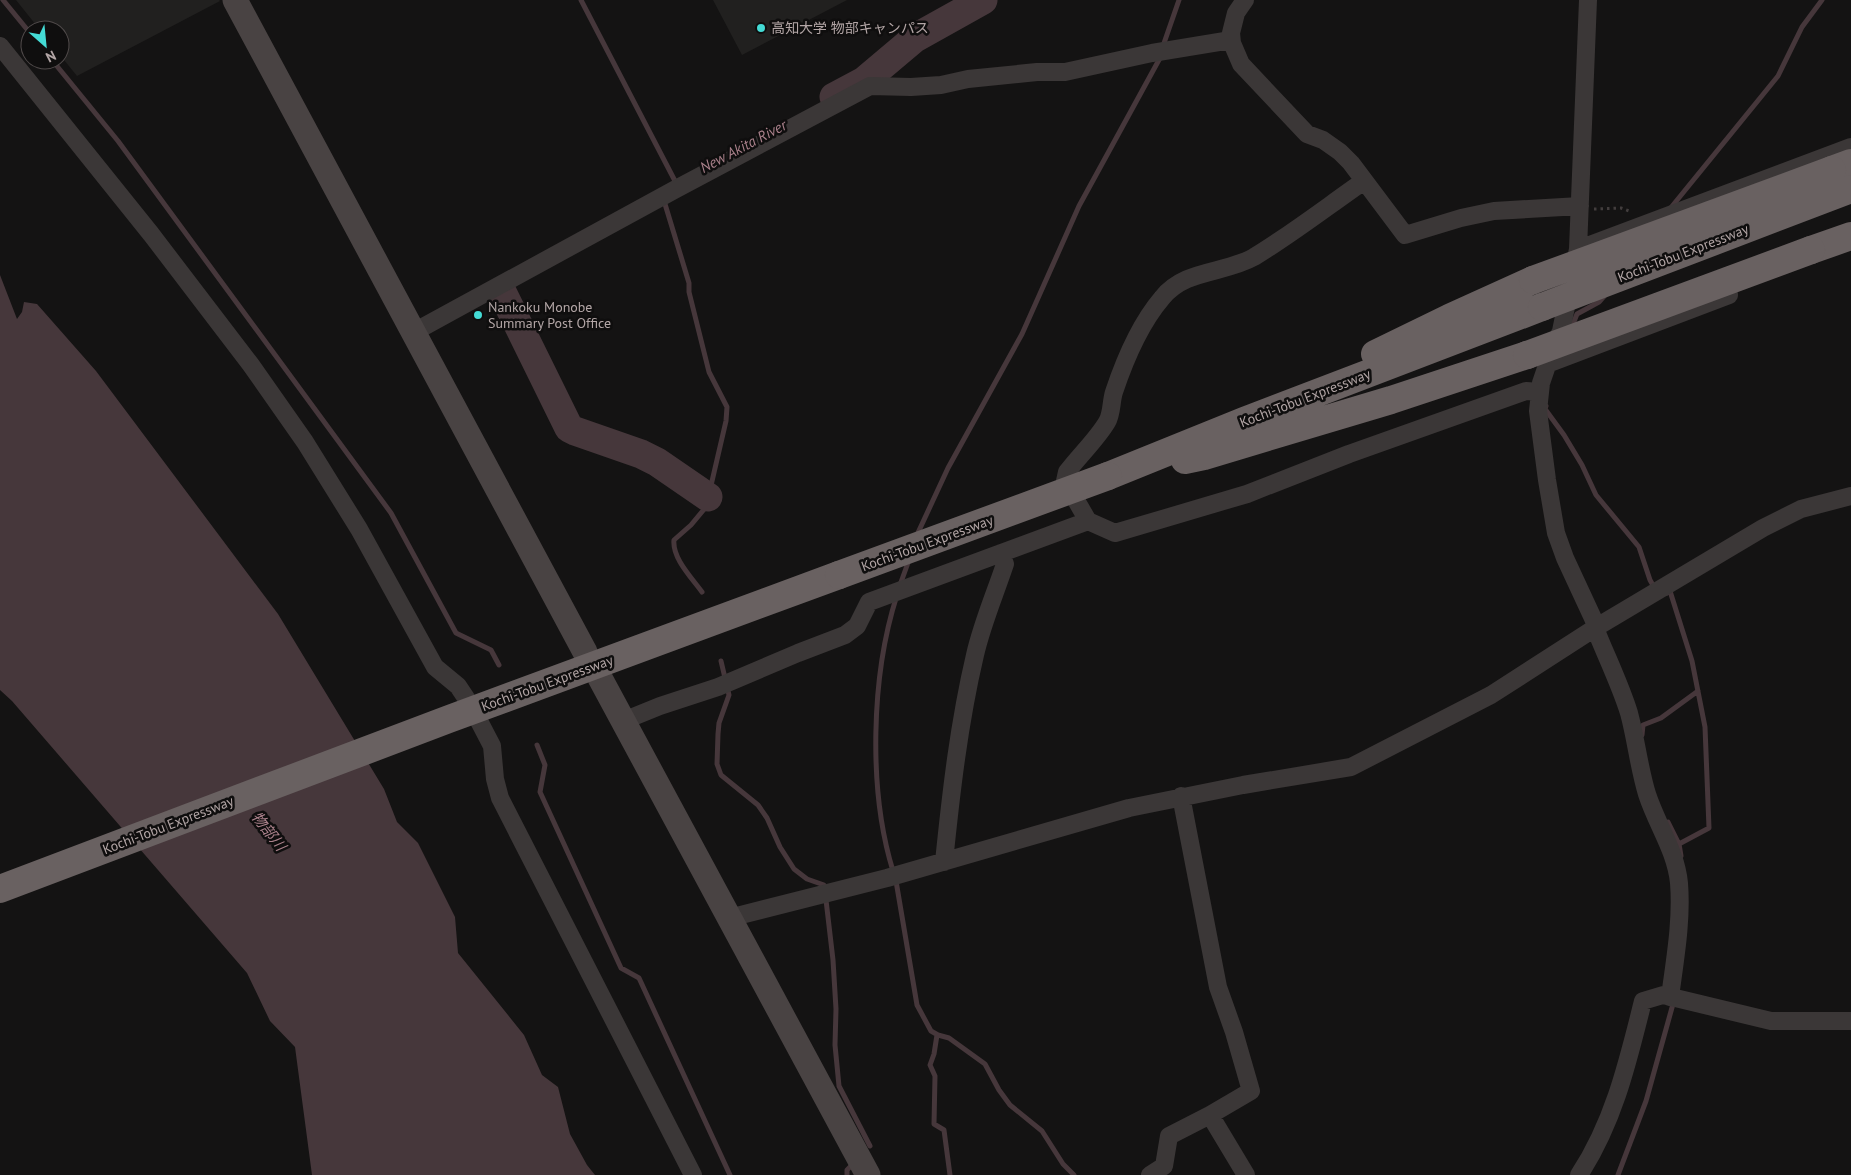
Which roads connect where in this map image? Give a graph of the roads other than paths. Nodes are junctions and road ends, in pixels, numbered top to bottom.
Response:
1 (235, 0) edge
2 (1245, 0) edge
3 (1588, 0) edge
4 (1231, 40) junction
5 (0, 46) edge
6 (1851, 147) edge
7 (1841, 166) edge
8 (1364, 181) junction
9 (1851, 189) edge
10 (1580, 208) junction
11 (1851, 236) edge
12 (1851, 248) edge
13 (1578, 249) junction
14 (414, 332) junction
15 (1537, 360) junction
16 (1540, 392) junction
17 (1244, 421) junction
18 (1108, 476) junction
19 (1851, 496) edge
20 (1088, 521) junction
21 (1001, 553) junction
22 (1596, 628) junction
23 (585, 652) dead end
24 (600, 678) dead end
25 (466, 698) dead end
26 (479, 721) dead end
27 (623, 721) junction
28 (1181, 796) junction
29 (944, 862) junction
30 (0, 889) edge
31 (730, 918) junction
32 (1670, 996) junction
33 (1851, 1021) edge
34 (1210, 1116) junction
35 (693, 1175) edge
36 (868, 1175) edge
37 (1150, 1175) edge
38 (1246, 1175) edge
39 (1579, 1175) edge

1 - 14 street
2 - 4 street
3 - 10 street
4 - 8 street
4 - 14 street
5 - 25 street
6 - 13 street
7 - 17 highway, bridge
8 - 10 street
8 - 20 street
9 - 17 highway, Kochi-Tobu Expressway, bridge
10 - 13 street
11 - 15 highway, bridge
12 - 15 street
13 - 15 street
14 - 23 street
15 - 16 street
15 - 18 highway
16 - 20 street
16 - 22 street
17 - 18 highway, Kochi-Tobu Expressway
18 - 30 highway, Kochi-Tobu Expressway, bridge
19 - 22 street
20 - 21 street
21 - 27 street
21 - 29 street
22 - 28 street
22 - 32 street
24 - 27 street
26 - 35 street
27 - 31 street
28 - 29 street
28 - 34 street
29 - 31 street
31 - 36 street
32 - 33 street
32 - 39 street
34 - 37 street
34 - 38 street

